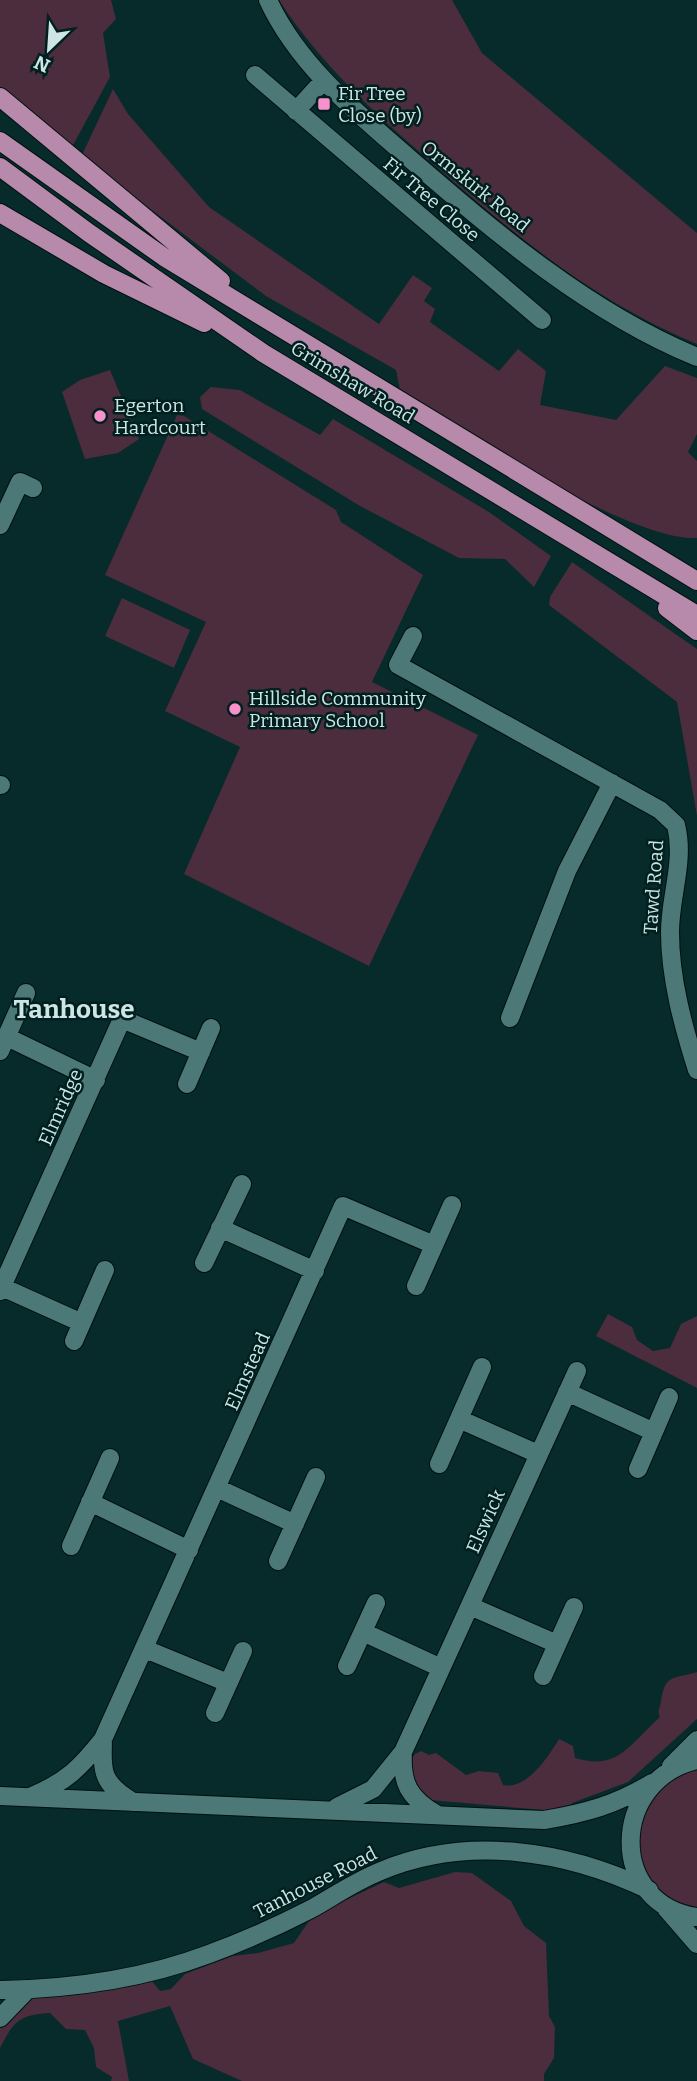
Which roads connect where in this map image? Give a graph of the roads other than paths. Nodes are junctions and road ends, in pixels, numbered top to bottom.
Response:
1 (268, 0) edge
2 (255, 75) dead end
3 (324, 80) junction
4 (0, 97) edge
5 (296, 111) junction
6 (0, 141) edge
7 (0, 167) edge
8 (0, 213) edge
9 (542, 320) dead end
10 (281, 330) junction
11 (264, 353) junction
12 (697, 356) edge
13 (33, 488) dead end
14 (597, 519) junction
15 (0, 525) edge
16 (582, 546) junction
17 (697, 568) edge
18 (697, 581) edge
19 (697, 615) edge
20 (697, 631) edge
21 (413, 636) dead end
22 (611, 783) junction
23 (26, 993) dead end
24 (510, 1018) dead end
25 (211, 1028) dead end
26 (3, 1044) edge
27 (201, 1052) junction
28 (697, 1070) edge
29 (96, 1080) junction
30 (187, 1084) dead end
31 (242, 1184) dead end
32 (452, 1205) dead end
33 (220, 1228) junction
34 (434, 1245) junction
35 (204, 1264) dead end
36 (105, 1270) dead end
37 (315, 1271) junction
38 (416, 1286) dead end
39 (1, 1289) edge
40 (82, 1323) junction
41 (74, 1341) dead end
42 (482, 1367) dead end
43 (577, 1371) dead end
44 (567, 1392) junction
45 (668, 1397) dead end
46 (459, 1419) junction
47 (654, 1433) junction
48 (538, 1454) junction
49 (110, 1458) dead end
50 (439, 1464) dead end
51 (638, 1469) dead end
52 (316, 1477) dead end
53 (217, 1488) junction
54 (90, 1503) junction
55 (295, 1524) junction
56 (71, 1546) dead end
57 (189, 1550) junction
58 (278, 1561) dead end
59 (376, 1603) dead end
60 (470, 1606) junction
61 (574, 1607) dead end
62 (363, 1632) junction
63 (558, 1644) junction
64 (145, 1649) junction
65 (243, 1651) dead end
66 (347, 1666) dead end
67 (442, 1668) junction
68 (543, 1676) dead end
69 (228, 1683) junction
70 (215, 1713) dead end
71 (103, 1739) junction
72 (697, 1740) edge
73 (403, 1752) junction
74 (697, 1760) edge
75 (658, 1778) junction
76 (0, 1796) edge
77 (32, 1796) junction
78 (135, 1804) junction
79 (329, 1810) junction
80 (436, 1815) junction
81 (654, 1895) junction
82 (697, 1917) edge
83 (697, 1944) edge
84 (29, 1989) junction
85 (0, 1990) edge
86 (0, 2018) edge

1 - 3 street, Ormskirk Road
2 - 5 street, Fir Tree Close
3 - 5 street
3 - 12 street, Ormskirk Road
4 - 10 main road
5 - 9 street, Fir Tree Close
6 - 10 main road, Grimshaw Road
7 - 11 main road, Grimshaw Road
8 - 11 main road
10 - 14 main road, Grimshaw Road
11 - 16 main road, Grimshaw Road
13 - 15 street
14 - 17 main road
14 - 18 main road, Grimshaw Road
16 - 19 main road, Grimshaw Road
16 - 20 main road
21 - 22 street, Tawd Road
22 - 24 street
22 - 28 street, Tawd Road
23 - 26 street
25 - 27 street
26 - 29 street
27 - 29 street, Elmridge
27 - 30 street
29 - 39 street, Elmridge
31 - 33 street
32 - 34 street
33 - 35 street
33 - 37 street
34 - 37 street, Elmstead
34 - 38 street
36 - 40 street
37 - 53 street, Elmstead
39 - 40 street
40 - 41 street
42 - 46 street
43 - 44 street, Elswick
44 - 47 street
44 - 48 street, Elswick
45 - 47 street
46 - 48 street
46 - 50 street
47 - 51 street
48 - 60 street, Elswick
49 - 54 street
52 - 55 street
53 - 55 street
53 - 57 street, Elmstead
54 - 56 street
54 - 57 street
55 - 58 street
57 - 64 street, Elmstead
59 - 62 street
60 - 63 street
60 - 67 street, Elswick
61 - 63 street
62 - 66 street
62 - 67 street
63 - 68 street
64 - 69 street
64 - 71 street, Elmstead
65 - 69 street
67 - 73 street, Elswick
69 - 70 street
71 - 77 street, Elmstead
71 - 78 street, Elmstead
72 - 75 street
73 - 79 street, Elswick
73 - 80 street
74 - 75 street
75 - 80 street
75 - 81 street
76 - 77 street
77 - 78 street
78 - 79 street
79 - 80 street
81 - 82 street, Tanhouse Road
81 - 83 street
81 - 84 street, Tanhouse Road
84 - 85 street, Tanhouse Road
84 - 86 street

